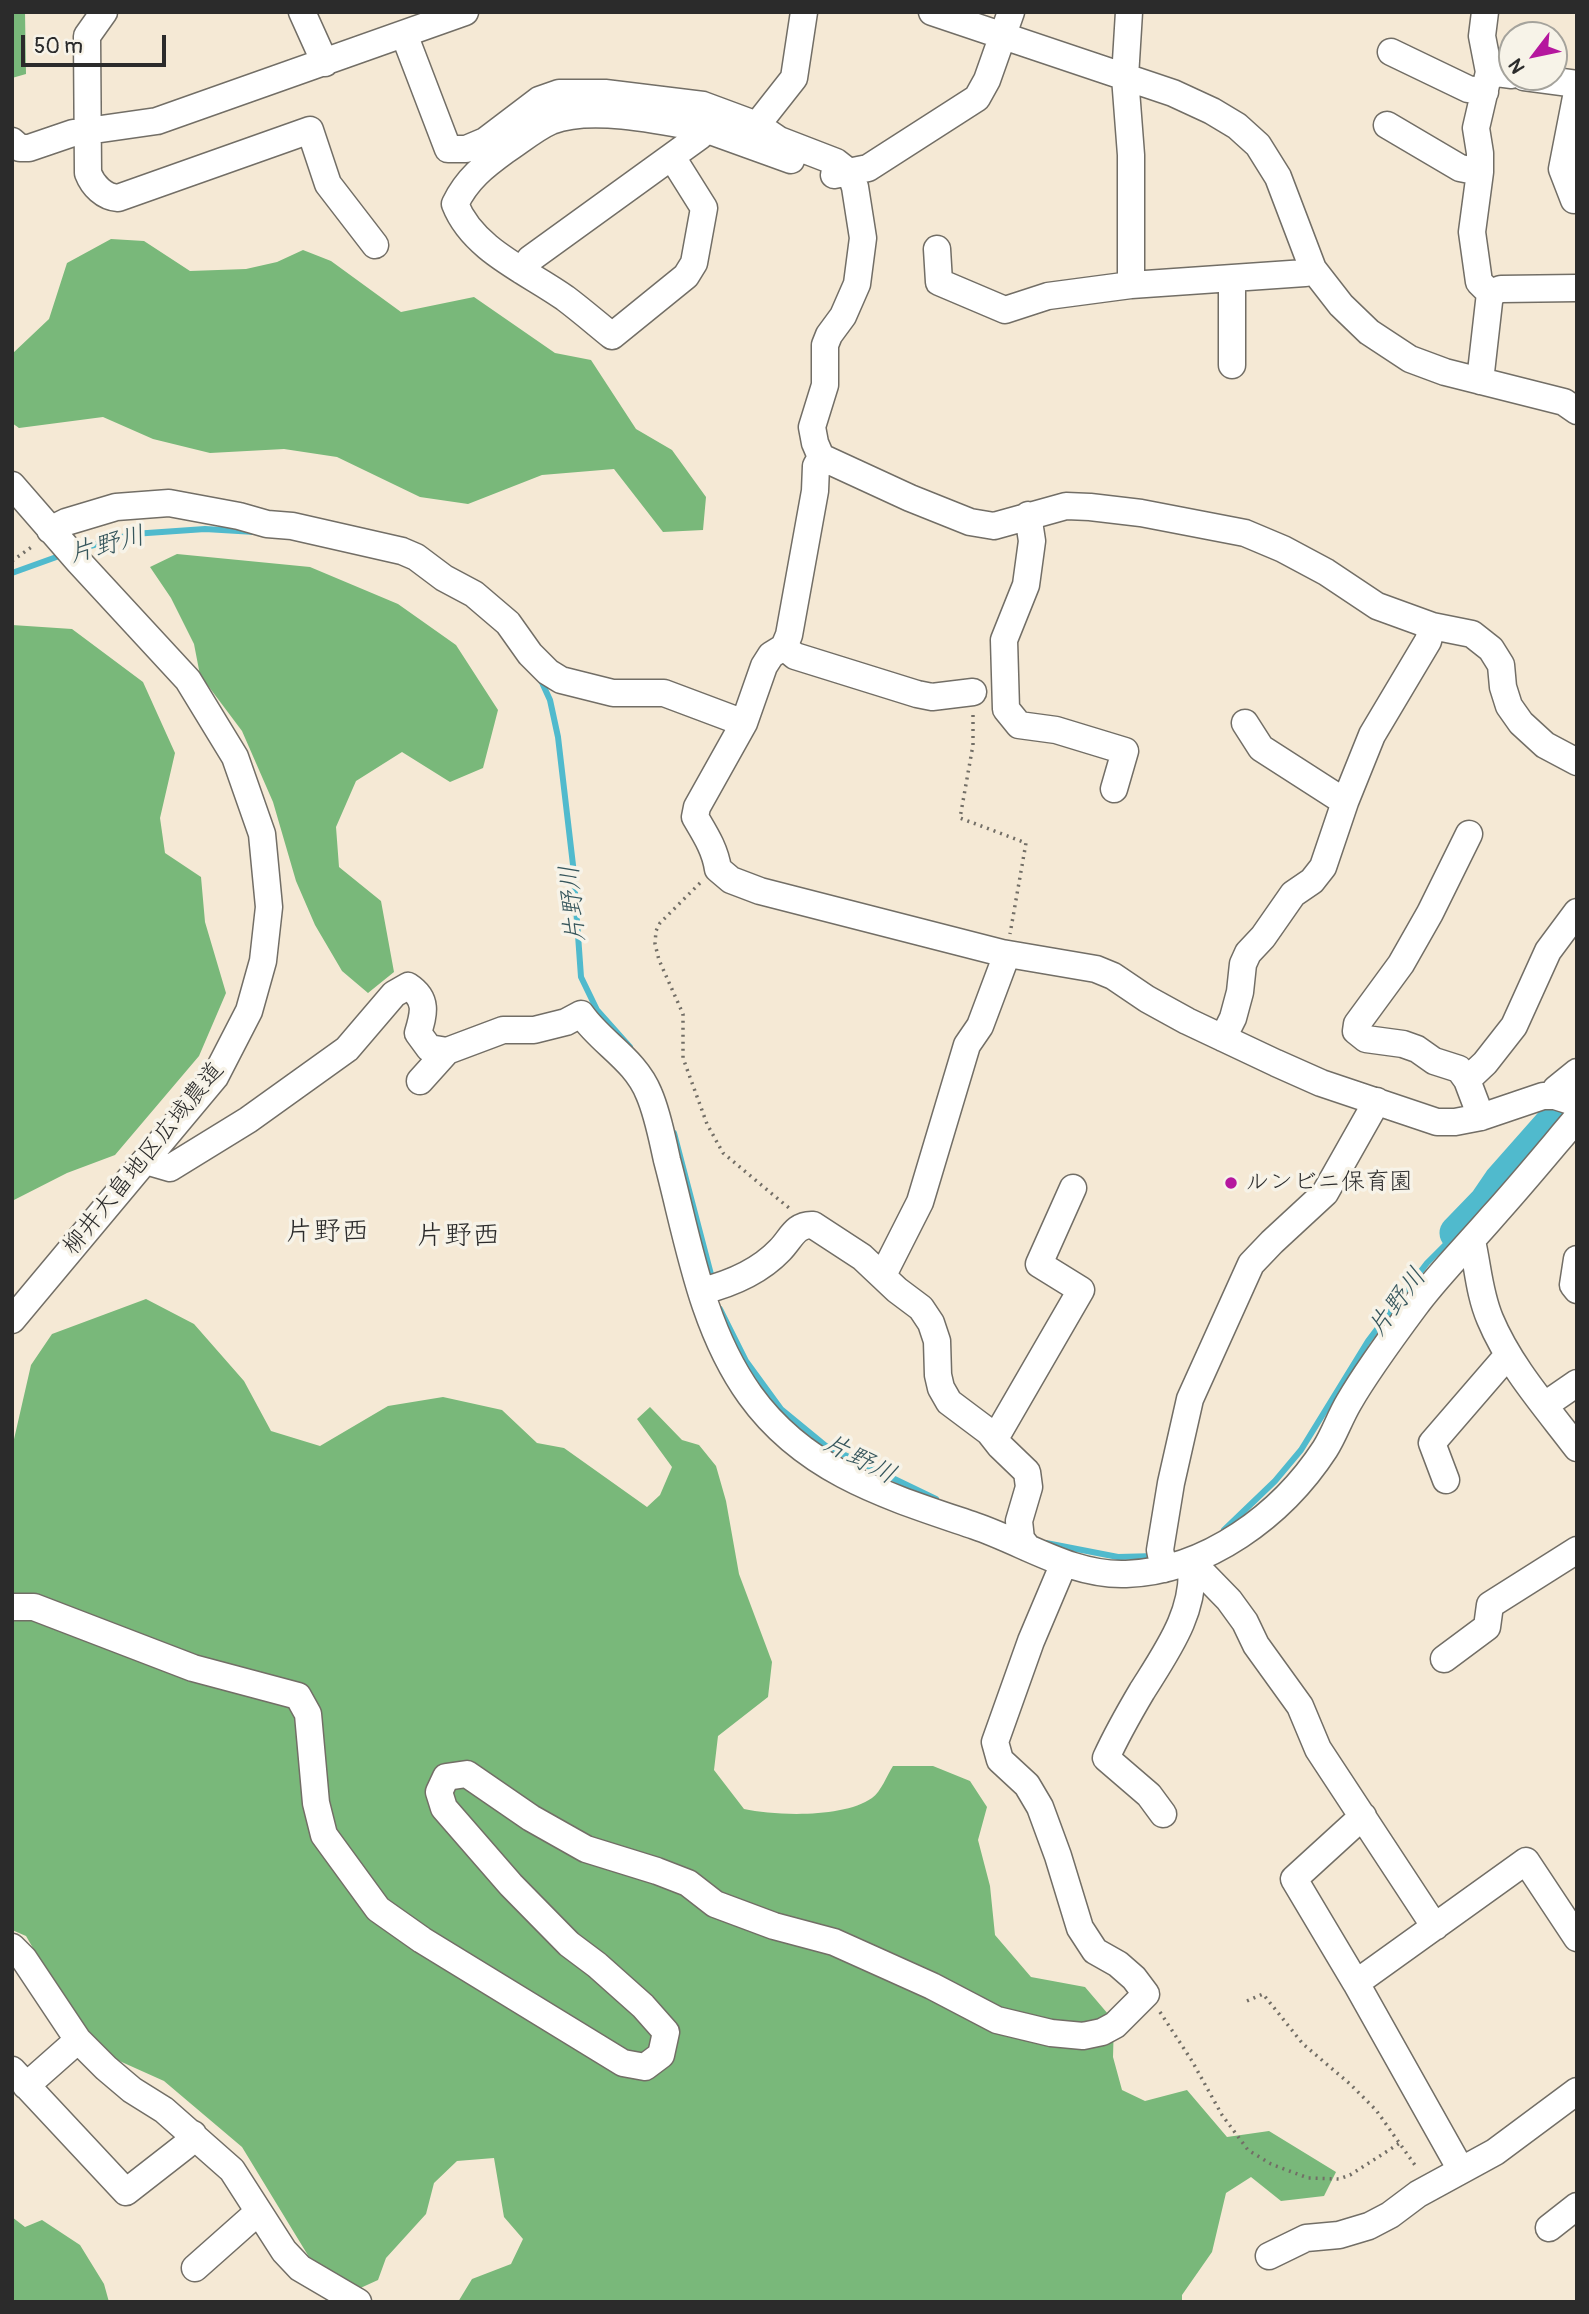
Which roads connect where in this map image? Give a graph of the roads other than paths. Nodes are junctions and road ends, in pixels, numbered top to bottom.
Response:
1 (104, 12) edge
2 (302, 12) edge
3 (465, 12) edge
4 (804, 12) edge
5 (932, 12) edge
6 (1129, 12) edge
7 (1485, 12) edge
8 (1007, 24) edge
9 (404, 34) junction
10 (1391, 52) dead end
11 (325, 63) junction
12 (1125, 77) junction
13 (1495, 80) edge
14 (1577, 92) edge
15 (757, 125) junction
16 (1387, 125) dead end
17 (705, 129) junction
18 (89, 131) junction
19 (12, 141) edge
20 (671, 157) junction
21 (1480, 172) junction
22 (850, 173) junction
23 (1574, 201) dead end
24 (375, 244) dead end
25 (937, 248) dead end
26 (1313, 270) junction
27 (522, 271) junction
28 (1232, 278) junction
29 (1131, 285) junction
30 (1577, 288) edge
31 (1490, 293) junction
32 (1232, 365) dead end
33 (1480, 381) junction
34 (1577, 411) edge
35 (821, 457) junction
36 (12, 485) edge
37 (1028, 515) junction
38 (64, 545) junction
39 (1432, 626) junction
40 (784, 647) junction
41 (973, 692) road end
42 (744, 723) junction
43 (1245, 723) dead end
44 (1577, 762) edge
45 (1115, 789) dead end
46 (1345, 802) junction
47 (1469, 834) dead end
48 (1577, 912) edge
49 (1007, 954) junction
50 (1223, 1038) junction
51 (447, 1051) junction
52 (1577, 1072) edge
53 (1467, 1080) junction
54 (420, 1081) dead end
55 (1377, 1101) junction
56 (1568, 1104) edge
57 (1481, 1117) junction
58 (146, 1161) junction
59 (1073, 1188) dead end
60 (1472, 1241) junction
61 (1577, 1259) edge
62 (883, 1275) junction
63 (708, 1289) junction
64 (1577, 1290) edge
65 (12, 1320) edge
66 (1508, 1355) junction
67 (1577, 1383) edge
68 (1545, 1405) junction
69 (993, 1437) junction
70 (1577, 1448) edge
71 (1446, 1480) dead end
72 (1028, 1548) junction
73 (1577, 1550) edge
74 (1162, 1561) junction
75 (1191, 1561) junction
76 (1064, 1563) junction
77 (12, 1607) edge
78 (1444, 1659) dead end
79 (1163, 1814) dead end
80 (1363, 1816) junction
81 (1435, 1927) junction
82 (1577, 1938) edge
83 (12, 1947) edge
84 (1356, 1983) junction
85 (78, 2040) junction
86 (19, 2078) edge
87 (1577, 2091) edge
88 (193, 2134) junction
89 (1461, 2169) junction
90 (1577, 2206) edge
91 (257, 2213) junction
92 (1549, 2228) dead end
93 (1269, 2256) dead end
94 (195, 2267) dead end
95 (358, 2302) edge

1 - 18 street
2 - 11 street
3 - 9 street
4 - 15 street
5 - 8 street
6 - 12 street
7 - 13 street
8 - 12 street
8 - 22 street
9 - 11 street
9 - 15 street
10 - 13 street
11 - 18 street
12 - 26 street
12 - 29 street
13 - 21 street
14 - 23 street
15 - 22 street
16 - 21 street
17 - 20 street
17 - 22 street
17 - 27 street
18 - 19 street
18 - 24 street
20 - 27 street
20 - 27 street
21 - 31 street
22 - 35 street
25 - 29 street
26 - 28 street
26 - 33 street
28 - 29 street
28 - 32 street
30 - 31 street
31 - 33 street
33 - 34 street
35 - 37 street
35 - 40 street
36 - 38 street, 柳井大畠地区広域農道
37 - 39 street
37 - 45 street
38 - 42 street
38 - 58 street, 柳井大畠地区広域農道
39 - 44 street
39 - 46 street
40 - 41 street
40 - 42 street
42 - 49 street
43 - 46 street
46 - 50 street
47 - 53 street
48 - 53 street
49 - 50 street
49 - 62 street
50 - 55 street
51 - 54 street
51 - 58 street
51 - 63 street
52 - 56 street
53 - 57 street
55 - 57 street
55 - 74 street
56 - 57 street
56 - 60 street
58 - 65 street, 柳井大畠地区広域農道
59 - 69 street
60 - 66 street
60 - 75 street
61 - 64 street
62 - 63 street
62 - 69 street
63 - 72 street
66 - 68 street
66 - 71 street
67 - 68 street
68 - 70 street
69 - 72 street
72 - 76 street
73 - 78 street
74 - 75 street
74 - 76 street
75 - 79 street
75 - 80 street
76 - 77 street
80 - 81 street
80 - 84 street
81 - 82 street
81 - 84 street
83 - 85 street
84 - 89 street
85 - 86 street
85 - 88 street
86 - 88 street
87 - 89 street
88 - 91 street
89 - 93 street
90 - 92 street
91 - 94 street
91 - 95 street

